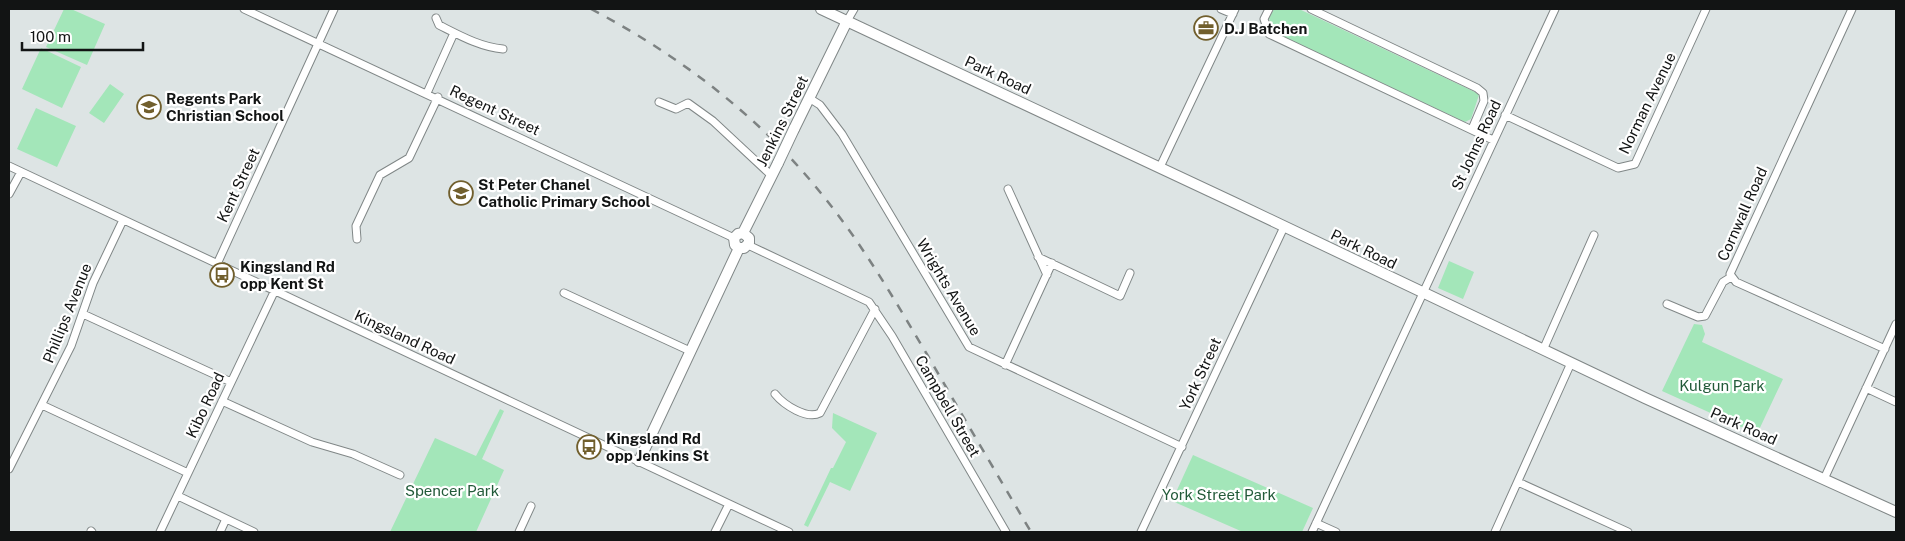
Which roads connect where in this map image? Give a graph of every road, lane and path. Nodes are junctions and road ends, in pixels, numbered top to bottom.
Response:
1 (244, 9) edge
2 (334, 9) edge
3 (821, 9) edge
4 (854, 9) edge
5 (1220, 9) edge
6 (1269, 9) edge
7 (1310, 9) edge
8 (1555, 9) edge
9 (1706, 9) edge
10 (1852, 9) edge
11 (1234, 11) edge
12 (436, 18) dead end
13 (847, 21) junction
14 (454, 32) junction
15 (318, 44) junction
16 (503, 49) dead end
17 (427, 93) junction
18 (438, 97) junction
19 (809, 98) junction
20 (659, 102) dead end
21 (1505, 115) junction
22 (1472, 129) junction
23 (1493, 140) junction
24 (9, 166) edge
25 (1160, 167) junction
26 (21, 172) junction
27 (772, 176) junction
28 (1008, 189) dead end
29 (9, 194) edge
30 (123, 220) junction
31 (1284, 227) junction
32 (739, 235) junction
33 (1594, 235) dead end
34 (357, 240) dead end
35 (743, 246) junction
36 (1038, 257) junction
37 (1052, 263) junction
38 (218, 264) junction
39 (1130, 273) dead end
40 (1047, 274) junction
41 (1731, 276) junction
42 (275, 290) junction
43 (564, 293) dead end
44 (1423, 294) junction
45 (1667, 304) dead end
46 (875, 309) junction
47 (83, 314) junction
48 (1896, 324) edge
49 (1885, 349) junction
50 (1543, 350) junction
51 (690, 351) junction
52 (1571, 364) junction
53 (1005, 365) junction
54 (231, 382) junction
55 (1866, 388) junction
56 (775, 394) dead end
57 (222, 401) junction
58 (1896, 402) edge
59 (42, 405) junction
60 (1182, 447) junction
61 (638, 461) junction
62 (9, 469) edge
63 (188, 473) junction
64 (400, 475) dead end
65 (1824, 479) junction
66 (1518, 482) junction
67 (178, 496) junction
68 (729, 504) junction
69 (531, 506) dead end
70 (1896, 512) edge
71 (226, 519) junction
72 (1316, 523) junction
73 (160, 532) edge
74 (220, 532) edge
75 (254, 532) edge
76 (519, 532) edge
77 (715, 532) edge
78 (789, 532) edge
79 (1006, 532) edge
80 (1141, 532) edge
81 (1312, 532) edge
82 (1336, 532) edge
83 (1495, 532) edge
84 (1628, 532) edge

1 - 15 street, Regent Street
2 - 15 street, Kent Street
3 - 13 main road, Park Road
4 - 13 street
5 - 11 street
6 - 22 street
7 - 22 street
8 - 21 street, St Johns Road
9 - 21 street, Norman Avenue
10 - 41 street, Cornwall Road
11 - 25 street
12 - 14 street
13 - 19 main road, Jenkins Street
13 - 25 main road, Park Road
14 - 16 street
14 - 17 street
15 - 17 street, Regent Street
15 - 38 street, Kent Street
17 - 18 street, Regent Street
18 - 32 street, Regent Street
18 - 34 street
19 - 27 main road, Jenkins Street, bridge
19 - 53 street, Wrights Avenue
20 - 27 street
21 - 23 street, St Johns Road
22 - 23 street
23 - 44 street, St Johns Road
24 - 26 street, Kingsland Road
25 - 31 main road, Park Road
26 - 29 street
26 - 30 street, Kingsland Road
27 - 32 main road, Jenkins Street
28 - 36 street
30 - 38 street, Kingsland Road
30 - 47 street, Phillips Avenue
31 - 44 main road, Park Road
31 - 60 street, York Street
32 - 35 main road
33 - 50 street
35 - 46 street, Campbell Street
35 - 51 main road
36 - 37 street
36 - 40 street
37 - 39 street
37 - 40 street
38 - 42 street, Kingsland Road
40 - 53 street
41 - 45 street
41 - 49 street, Cornwall Road
42 - 54 street, Kibo Road
42 - 61 street, Kingsland Road
43 - 51 street
44 - 50 main road, Park Road
44 - 72 street, St Johns Road
46 - 56 street
46 - 79 street, Campbell Street
47 - 54 street
47 - 59 street, Phillips Avenue
48 - 49 street
49 - 55 street
50 - 52 main road, Park Road
51 - 61 main road
52 - 65 main road, Park Road
52 - 66 street
53 - 60 street, Wrights Avenue
54 - 57 street, Kibo Road
55 - 58 street
55 - 65 street
57 - 63 street, Kibo Road
57 - 64 street
59 - 62 street, Phillips Avenue
59 - 63 street
60 - 80 street, York Street
61 - 68 street, Kingsland Road
63 - 67 street, Kibo Road
65 - 70 main road, Park Road
66 - 83 street
66 - 84 street
67 - 71 street
67 - 73 street, Kibo Road
68 - 77 street
68 - 78 street, Kingsland Road
69 - 76 street
71 - 74 street
71 - 75 street
72 - 81 street, St Johns Road
72 - 82 street

